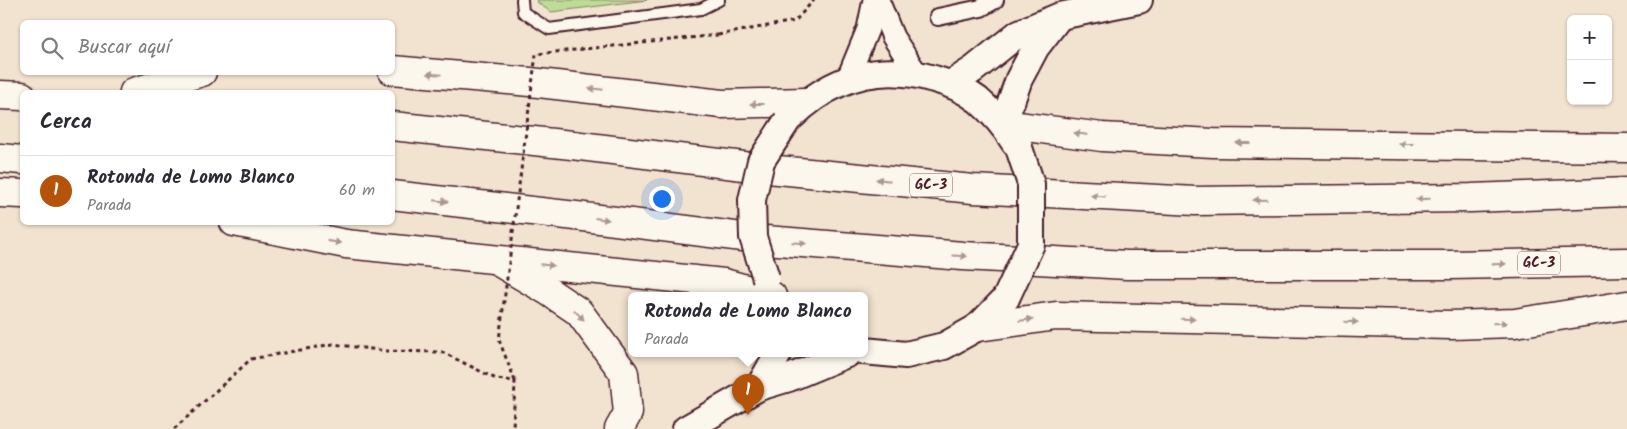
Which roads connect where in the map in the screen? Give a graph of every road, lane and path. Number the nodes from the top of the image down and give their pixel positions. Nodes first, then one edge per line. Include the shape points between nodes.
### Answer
1 (522, 0) edge
2 (719, 0) edge
3 (814, 0) edge
4 (874, 0) edge
5 (878, 0) edge
6 (995, 0) edge
7 (1139, 0) edge
8 (1056, 8) edge
9 (938, 17) dead end
10 (395, 70) edge
11 (917, 74) junction
12 (192, 75) edge
13 (847, 80) junction
14 (951, 84) junction
15 (141, 90) edge
16 (0, 95) edge
17 (20, 96) edge
18 (806, 102) junction
19 (1003, 124) junction
20 (395, 126) edge
21 (1627, 148) edge
22 (0, 158) edge
23 (20, 160) edge
24 (20, 175) edge
25 (0, 176) edge
26 (1627, 192) edge
27 (0, 193) edge
28 (20, 194) edge
29 (395, 196) edge
30 (249, 225) edge
31 (495, 260) junction
32 (1627, 262) edge
33 (772, 290) edge
34 (1627, 304) edge
35 (978, 327) junction
36 (868, 351) edge
37 (776, 357) edge
38 (840, 357) edge
39 (515, 381) junction
40 (759, 387) junction
41 (174, 429) edge
42 (513, 429) edge
43 (620, 429) edge
44 (686, 429) edge

1 - 2 lane via 523,12 549,29 701,9
3 - 39 path, bridge via 796,21 718,36 536,54 499,340
4 - 13 street via 868,29
5 - 11 street via 893,37
6 - 9 street via 981,8
7 - 8 street
8 - 14 street
8 - 19 street via 1019,79
18 -> 10 highway via 722,104
11 - 13 street via 867,74
11 - 14 street
12 - 15 highway
13 - 18 street
14 - 19 street via 977,99
16 - 17 highway
18 - 33 street, bridge via 786,121 761,161 752,200 753,237
21 -> 19 highway via 1213,143 1102,137
19 - 35 street, bridge via 1019,148 1031,184 1031,244 1006,298
26 -> 20 highway, GC-3 via 1471,198 1195,201 973,189
22 - 23 highway
24 - 25 highway
27 - 28 highway
29 -> 32 highway, GC-3 via 766,240 1127,265
30 -> 31 highway via 346,244
31 -> 33 highway
31 -> 43 highway via 579,312 624,373 628,414
35 -> 34 highway via 1056,316 1451,325 1515,323
35 - 36 street via 944,346 906,355
37 - 40 street
38 - 40 street
39 - 41 path via 496,379 442,352 386,351 333,344 251,359
39 - 42 path
40 - 44 street

